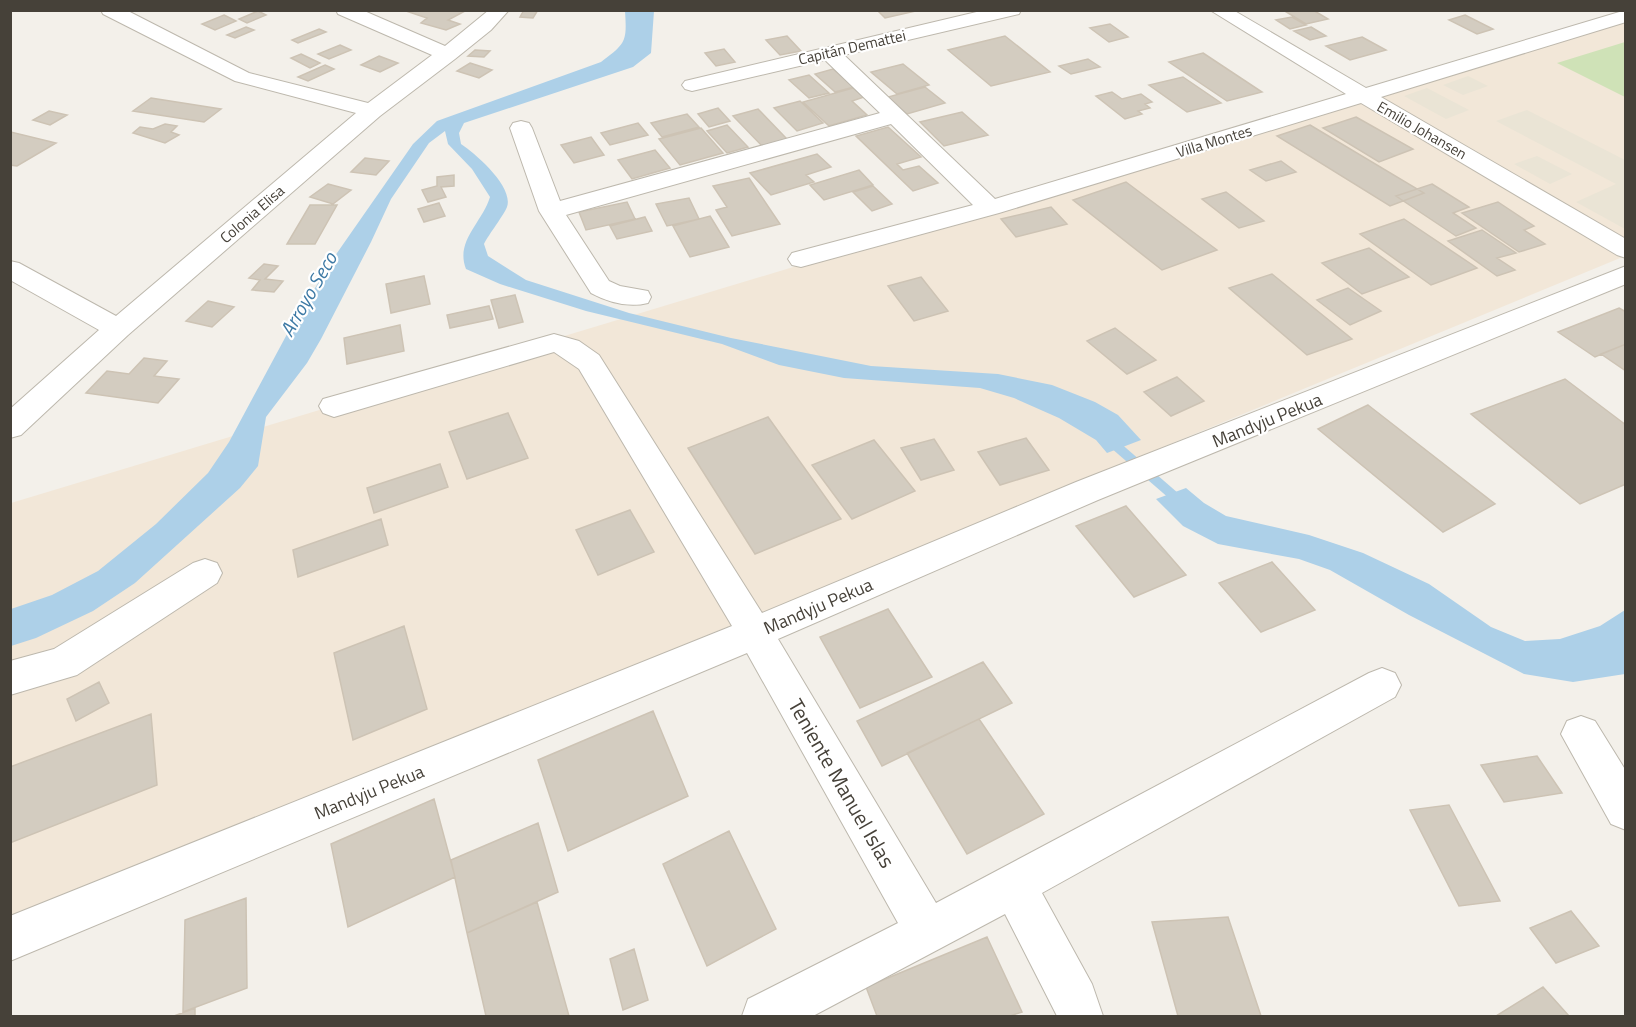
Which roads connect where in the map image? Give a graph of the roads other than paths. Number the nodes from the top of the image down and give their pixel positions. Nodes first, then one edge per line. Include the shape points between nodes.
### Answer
1 (110, 10) edge
2 (345, 10) edge
3 (500, 10) edge
4 (1012, 10) edge
5 (1219, 10) edge
6 (1626, 16) edge
7 (829, 52) junction
8 (448, 55) junction
9 (693, 85) dead end
10 (1363, 96) junction
11 (372, 111) junction
12 (895, 116) junction
13 (521, 128) dead end
14 (990, 208) junction
15 (551, 211) junction
16 (1626, 250) edge
17 (801, 259) dead end
18 (10, 269) edge
19 (1626, 274) edge
20 (638, 297) dead end
21 (118, 329) junction
22 (334, 406) dead end
23 (10, 427) edge
24 (206, 573) dead end
25 (755, 633) junction
26 (10, 678) edge
27 (1382, 685) dead end
28 (1581, 734) dead end
29 (1626, 810) edge
30 (1014, 885) junction
31 (928, 932) junction
32 (10, 939) edge
33 (765, 1017) edge
34 (1080, 1017) edge

1 - 11 street via 242,76
2 - 8 street
3 - 8 street, Colonia Elisa
4 - 7 street, Capitán Demattei
5 - 10 street, Emilio Johansen
6 - 10 street, Villa Montes
7 - 9 street, Capitán Demattei
7 - 12 street
8 - 11 street, Colonia Elisa
10 - 14 street, Villa Montes
10 - 16 street, Emilio Johansen
11 - 21 street, Colonia Elisa
12 - 14 street
12 - 15 street
13 - 15 street
14 - 17 street, Villa Montes
15 - 20 street via 600,287 614,294
18 - 21 street
19 - 25 street, Mandyju Pekua via 1087,491
21 - 23 street, Colonia Elisa
22 - 25 street, Teniente Manuel Islas via 554,343 568,346 589,362
24 - 26 street via 64,663
25 - 31 street, Teniente Manuel Islas
25 - 32 street, Mandyju Pekua
27 - 30 street
28 - 29 street
30 - 31 street
30 - 34 street
31 - 33 street

